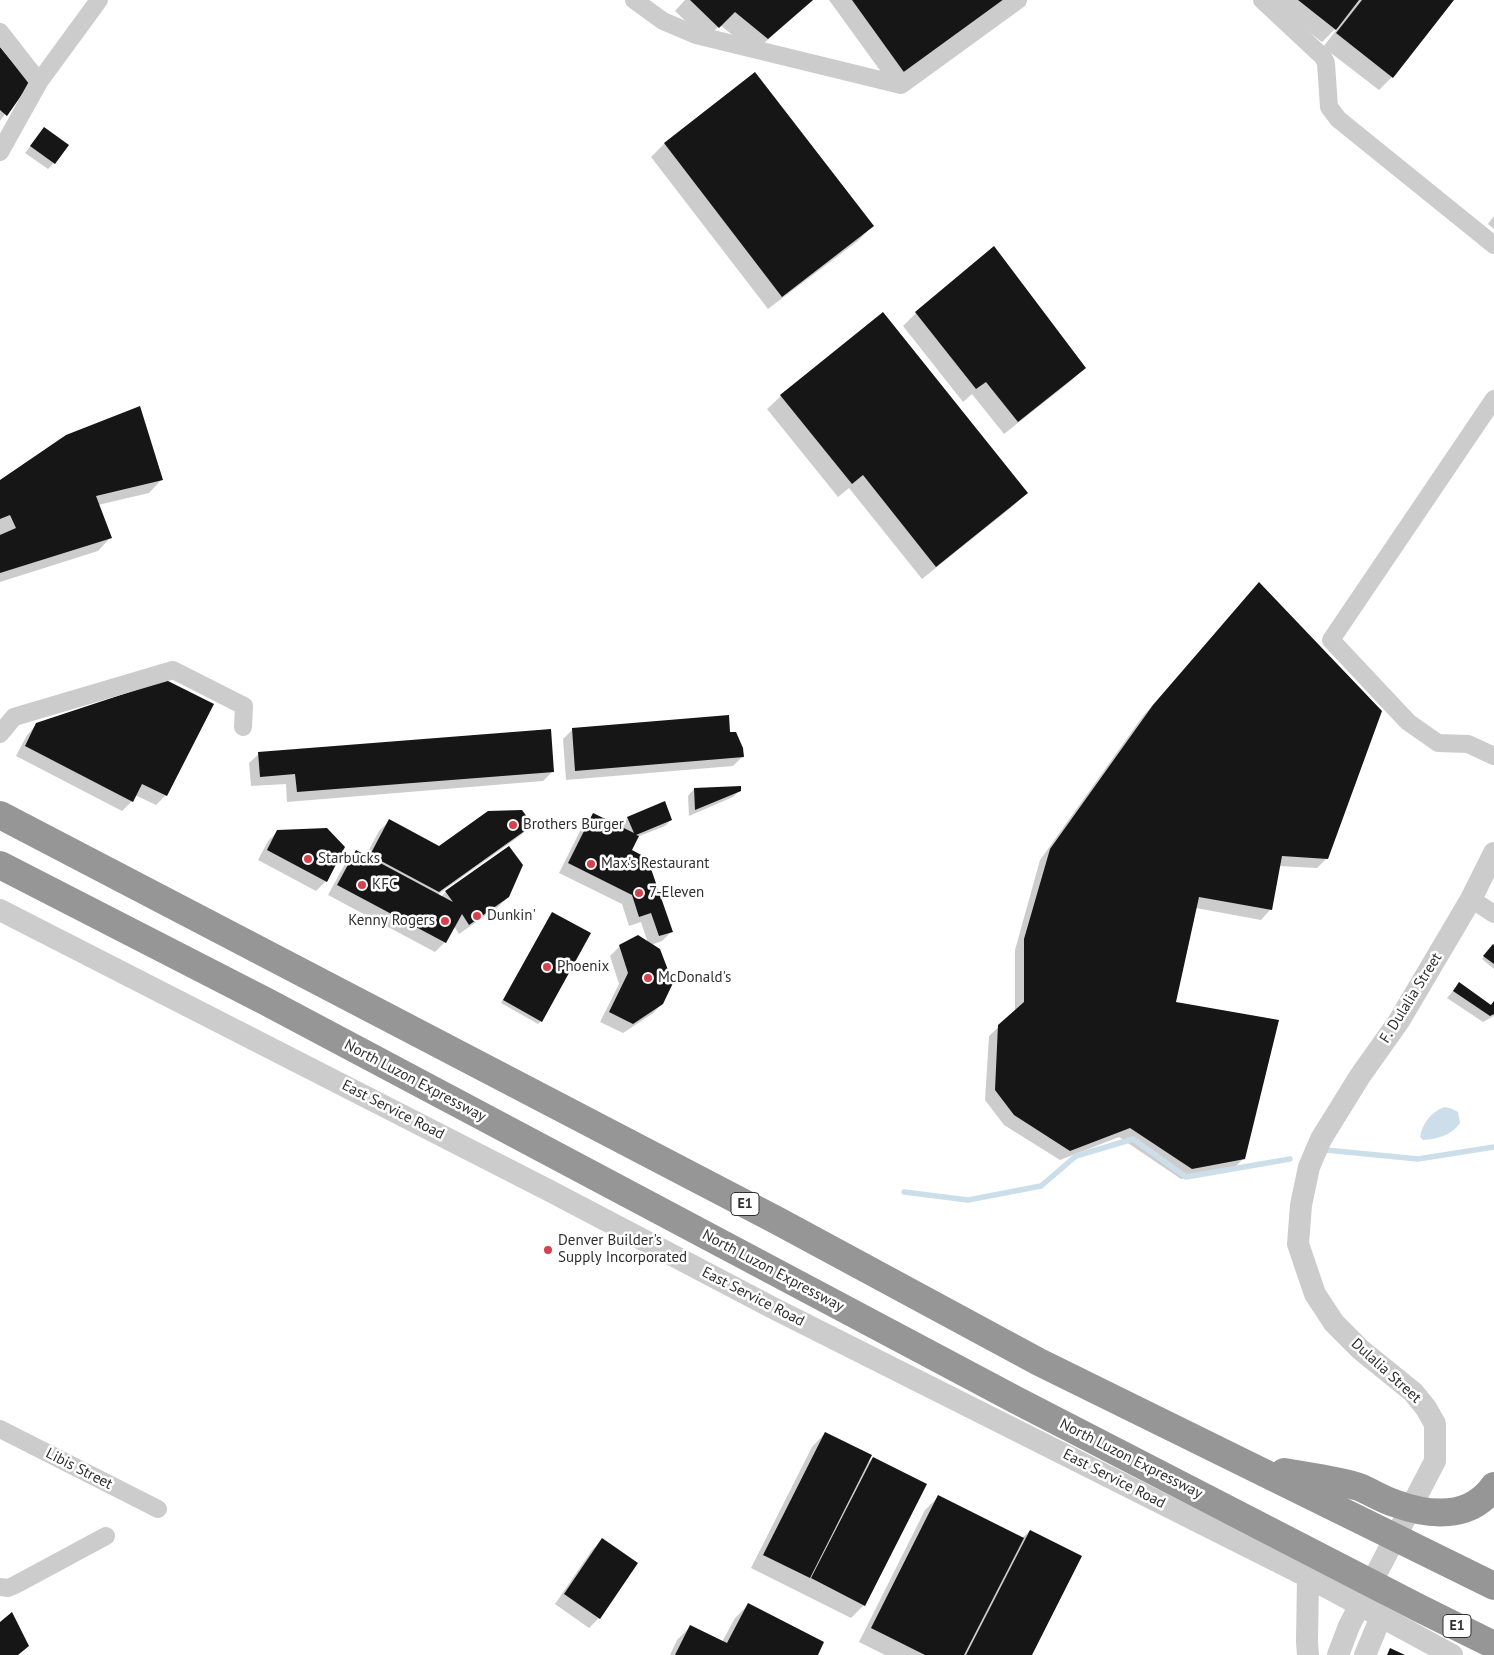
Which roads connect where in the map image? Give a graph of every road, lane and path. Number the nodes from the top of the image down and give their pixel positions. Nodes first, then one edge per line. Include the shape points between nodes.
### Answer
1 (99, 0) edge
2 (634, 0) edge
3 (1018, 0) edge
4 (1262, 0) edge
5 (0, 32) edge
6 (39, 82) junction
7 (0, 152) edge
8 (1494, 245) edge
9 (1494, 399) edge
10 (243, 727) dead end
11 (0, 734) edge
12 (1494, 756) edge
13 (0, 815) edge
14 (1494, 853) edge
15 (0, 865) edge
16 (1471, 899) junction
17 (0, 910) edge
18 (1494, 914) edge
19 (1321, 1139) joint
20 (0, 1429) edge
21 (1245, 1464) junction
22 (1494, 1486) edge
23 (158, 1509) dead end
24 (106, 1536) dead end
25 (1308, 1577) junction
26 (1494, 1586) edge
27 (0, 1587) edge
28 (1419, 1608) junction
29 (1381, 1617) junction
30 (1494, 1645) edge
31 (1308, 1655) edge
32 (1338, 1655) edge
33 (1365, 1655) edge
34 (1452, 1655) edge
35 (1474, 1655) edge

1 - 6 street
2 - 3 street via 663,22 696,35 900,85
4 - 8 street via 1323,57 1330,107 1338,119
5 - 6 street
6 - 7 street
9 - 12 street via 1331,640 1408,722 1430,738 1438,743 1468,744
10 - 11 street via 244,706 173,670 14,717
13 - 21 highway, E1 via 769,1216 1040,1362
14 - 16 street, F. Dulalia Street
15 - 28 highway, North Luzon Expressway / E1 via 267,1002 1016,1400
16 - 18 street
16 - 19 street, F. Dulalia Street via 1399,1021
17 - 25 street, East Service Road via 773,1308
19 - 32 street, Dulalia Street via 1309,1166 1298,1244 1315,1294 1334,1323 1361,1350 1413,1392 1435,1424 1435,1462 1349,1626
20 - 23 street, Libis Street
21 - 22 highway via 1358,1487 1394,1503 1434,1513 1474,1506
21 - 26 highway, E1
24 - 27 street via 15,1585
25 - 29 street, East Service Road
25 - 31 street
28 - 30 highway, North Luzon Expressway / E1
28 - 35 highway
29 - 33 street
29 - 34 street, East Service Road

